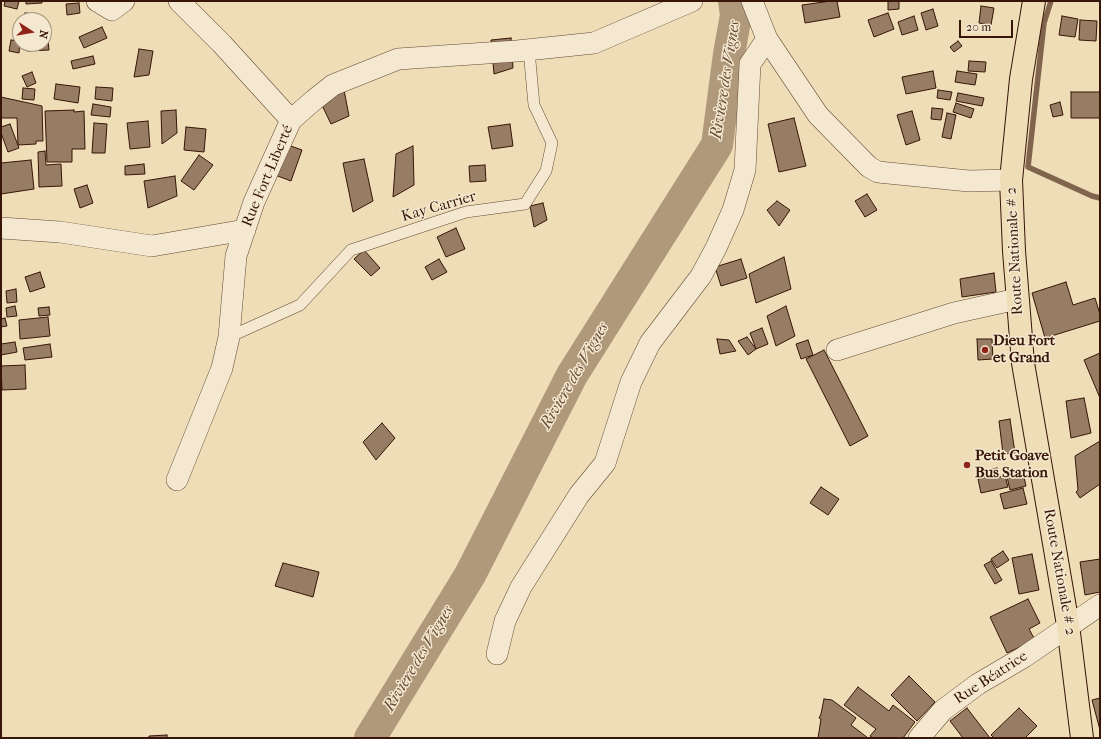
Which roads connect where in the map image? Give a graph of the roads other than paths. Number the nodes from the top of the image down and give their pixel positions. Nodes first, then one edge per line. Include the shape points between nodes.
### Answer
1 (97, 1) edge
2 (124, 1) edge
3 (179, 1) edge
4 (692, 1) edge
5 (752, 1) edge
6 (1034, 1) edge
7 (767, 39) junction
8 (529, 50) junction
9 (291, 120) junction
10 (1011, 180) junction
11 (1, 228) edge
12 (245, 230) junction
13 (1018, 299) junction
14 (229, 337) junction
15 (837, 350) dead end
16 (177, 480) dead end
17 (1100, 604) edge
18 (1068, 625) junction
19 (497, 654) dead end
20 (919, 738) edge
21 (1082, 738) edge

1 - 2 street via 112,10
3 - 9 street
4 - 8 street, Rue Fort-Liberté via 594,43
5 - 7 street
6 - 10 main road, Route Nationale # 2
7 - 10 street via 818,115 869,168 878,172 969,181
7 - 19 street via 750,64 745,170 733,210 701,276 650,343 631,382 604,463 579,495 521,587 505,621
8 - 9 street, Rue Fort-Liberté via 398,59 333,85
8 - 14 lane, Kay Carrier via 534,105 552,143 546,171 525,204 466,212 351,250 300,305
9 - 12 street, Rue Fort-Liberté via 254,202
10 - 13 main road, Route Nationale # 2
11 - 12 street via 60,232 152,246
12 - 14 street, Rue Fort-Liberté via 236,256
13 - 15 street via 954,313
13 - 18 main road, Route Nationale # 2 via 1023,363
14 - 16 street, Rue Fort-Liberté via 222,368
17 - 18 street, Rue Béatrice
18 - 20 street, Rue Béatrice via 943,710
18 - 21 main road, Route Nationale # 2

